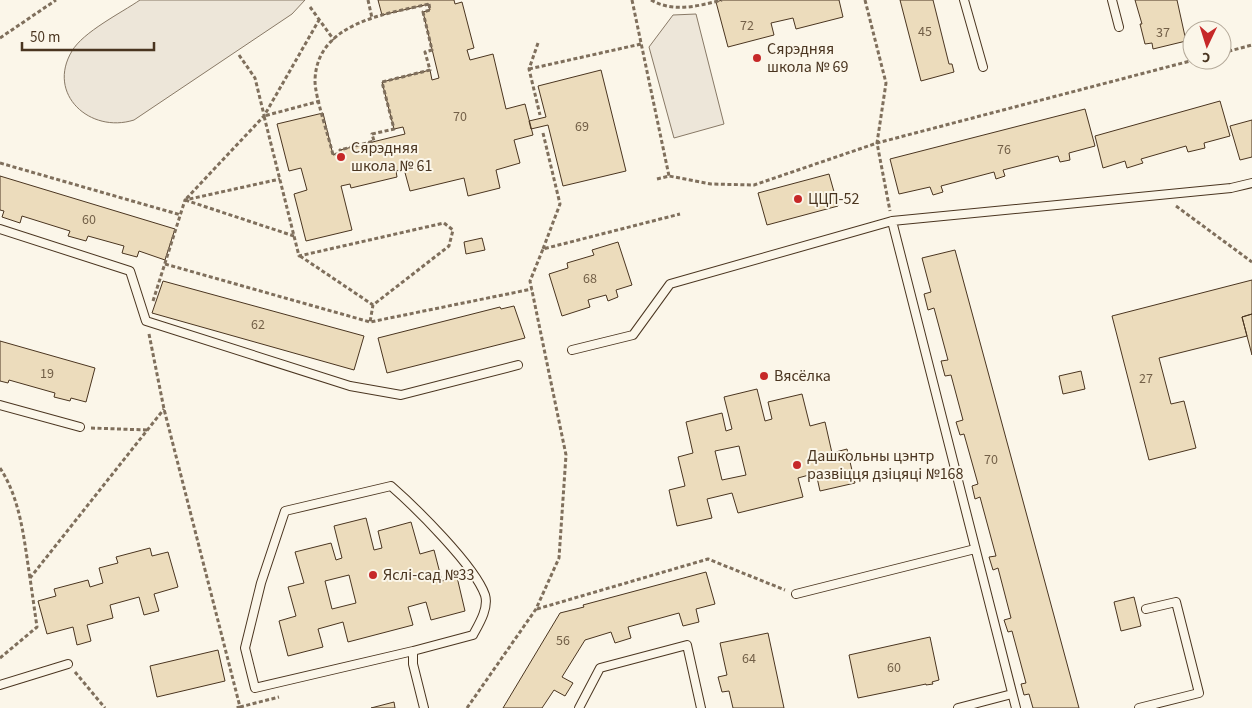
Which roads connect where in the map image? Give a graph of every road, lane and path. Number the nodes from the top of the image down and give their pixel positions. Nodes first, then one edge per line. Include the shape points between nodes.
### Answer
1 (56, 0) edge
2 (368, 0) edge
3 (632, 0) edge
4 (651, 0) edge
5 (722, 0) edge
6 (865, 0) edge
7 (964, 0) edge
8 (1112, 0) edge
9 (310, 7) dead end
10 (372, 18) junction
11 (319, 20) junction
12 (1119, 27) dead end
13 (0, 38) edge
14 (334, 40) junction
15 (538, 43) dead end
16 (641, 44) junction
17 (1252, 45) edge
18 (1232, 50) edge
19 (239, 55) dead end
20 (1182, 63) edge
21 (983, 67) dead end
22 (529, 69) junction
23 (320, 100) junction
24 (540, 115) dead end
25 (264, 116) junction
26 (543, 133) dead end
27 (877, 143) junction
28 (0, 163) edge
29 (669, 176) junction
30 (280, 179) junction
31 (658, 179) dead end
32 (1252, 184) edge
33 (1161, 195) junction
34 (185, 200) junction
35 (680, 214) dead end
36 (181, 215) junction
37 (892, 221) junction
38 (0, 230) edge
39 (294, 236) junction
40 (543, 249) junction
41 (299, 256) junction
42 (1252, 262) edge
43 (165, 264) junction
44 (532, 289) junction
45 (373, 305) junction
46 (146, 321) junction
47 (370, 322) junction
48 (572, 350) dead end
49 (518, 365) dead end
50 (0, 405) edge
51 (164, 409) junction
52 (80, 427) joint
53 (148, 430) junction
54 (0, 468) edge
55 (975, 549) junction
56 (30, 578) junction
57 (796, 594) joint
58 (536, 609) junction
59 (1146, 609) dead end
60 (413, 651) junction
61 (0, 658) edge
62 (68, 664) joint
63 (0, 685) edge
64 (1012, 694) junction
65 (105, 708) edge
66 (235, 708) edge
67 (424, 708) edge
68 (467, 708) edge
69 (579, 708) edge
70 (701, 708) edge
71 (958, 708) edge
72 (1016, 708) edge
73 (1139, 708) edge

1 - 13 path
2 - 10 path
3 - 16 path
4 - 5 path via 663,6 682,8
6 - 27 path via 886,84
7 - 21 lane
8 - 12 lane
9 - 11 path
10 - 14 path via 355,24
10 - 23 path via 429,4 430,10 422,12 432,50 425,52 430,70 382,82 394,129 372,134 374,141 333,155
11 - 14 path
11 - 25 path
14 - 23 path via 318,68 315,81
15 - 22 path
16 - 22 path
16 - 29 path
17 - 18 path
19 - 25 path via 255,78
20 - 27 path
22 - 24 path
23 - 25 path
25 - 30 path
25 - 34 path
26 - 40 path via 560,204
27 - 29 path via 754,186 711,184
27 - 37 path
28 - 36 path
29 - 31 path
30 - 34 path
30 - 39 path
32 - 33 lane
33 - 37 lane
33 - 42 path
34 - 36 path
34 - 39 path
35 - 40 path
36 - 43 path
37 - 48 lane via 670,284 633,335
37 - 55 lane
38 - 46 lane via 130,271
39 - 41 path
40 - 44 path via 530,281
41 - 45 path
41 - 45 path via 444,223 453,230 449,246
43 - 46 path
43 - 47 path
44 - 47 path
44 - 58 path via 566,456 559,558
45 - 47 path
46 - 49 lane via 350,386 401,395
46 - 51 path
50 - 52 lane
51 - 53 path
51 - 66 path via 240,707
52 - 53 path
53 - 56 path
54 - 56 path via 10,483
55 - 57 lane
55 - 64 lane
56 - 61 path via 37,627
57 - 58 path via 708,559
58 - 68 path
59 - 73 lane via 1176,602 1199,693
60 - 60 lane via 473,635 482,619 485,596 470,570 409,501 391,486 285,511 261,583 245,648 255,688
60 - 67 lane
62 - 63 lane
62 - 65 path
64 - 71 lane
64 - 72 lane
69 - 70 lane via 600,668 687,645

